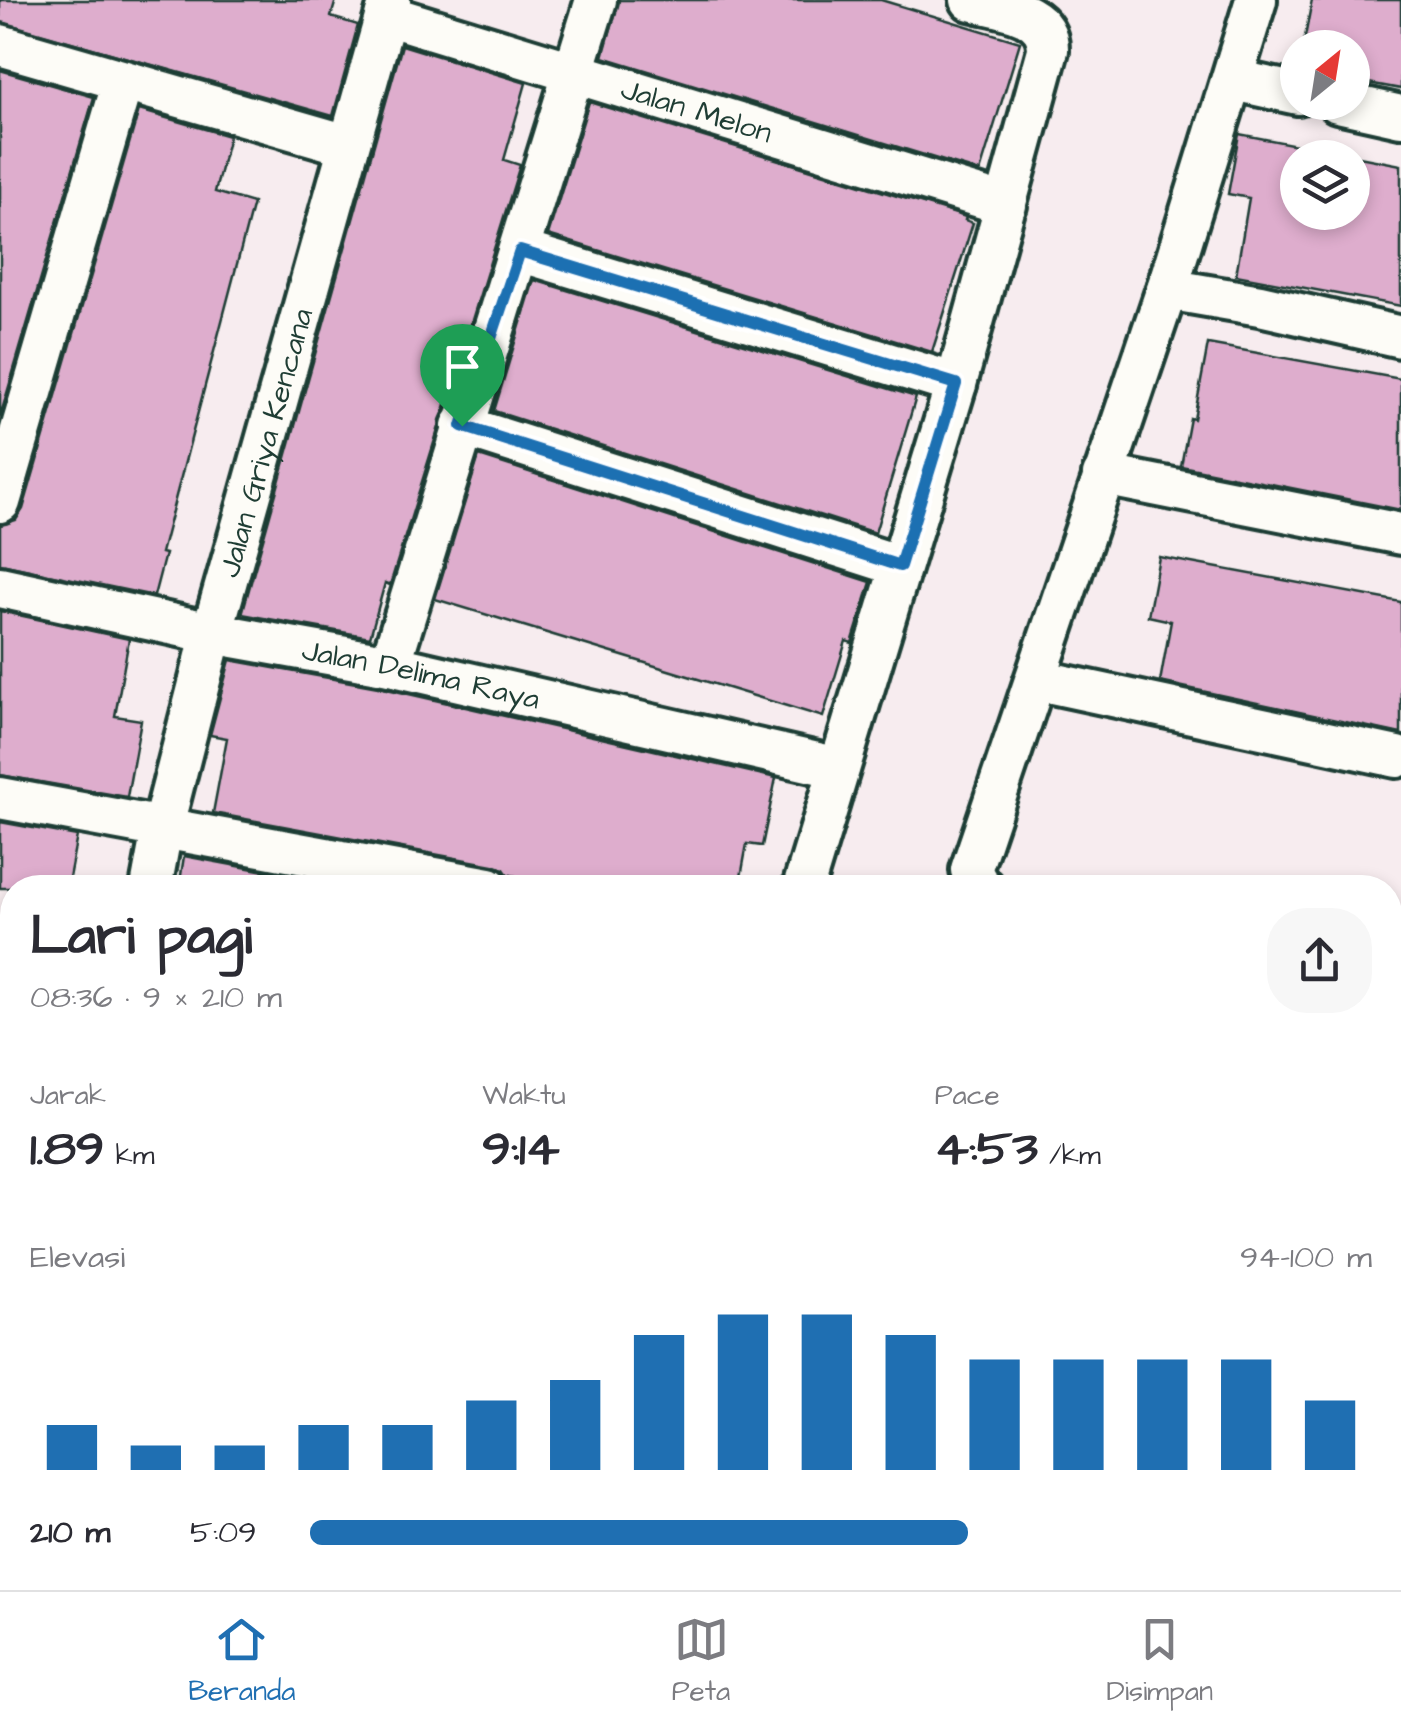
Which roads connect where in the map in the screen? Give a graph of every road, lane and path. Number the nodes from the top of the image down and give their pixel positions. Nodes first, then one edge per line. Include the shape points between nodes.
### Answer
1 (596, 0) edge
2 (971, 0) edge
3 (1256, 0) edge
4 (388, 8) edge
5 (0, 45) edge
6 (573, 72) junction
7 (1234, 80) junction
8 (122, 81) junction
9 (1280, 90) edge
10 (1370, 109) edge
11 (1401, 116) edge
12 (347, 145) junction
13 (1006, 205) junction
14 (520, 251) junction
15 (1168, 289) junction
16 (1401, 338) edge
17 (956, 384) junction
18 (462, 426) junction
19 (1103, 475) junction
20 (0, 502) edge
21 (1401, 534) edge
22 (900, 566) junction
23 (0, 586) edge
24 (212, 633) junction
25 (390, 665) junction
26 (1038, 680) junction
27 (1397, 757) dead end
28 (839, 768) junction
29 (0, 798) edge
30 (162, 829) junction
31 (153, 875) edge
32 (417, 875) edge
33 (807, 875) edge
34 (974, 875) edge

1 - 6 street
2 - 13 street via 1027,15 1048,40
3 - 7 street
4 - 6 street, Jalan Melon
4 - 12 street, Jalan Griya Kencana
5 - 8 street
6 - 13 street, Jalan Melon
6 - 14 street
7 - 9 street
7 - 15 street
8 - 12 street
8 - 20 street
10 - 11 street
12 - 24 street, Jalan Griya Kencana
13 - 17 street
14 - 17 street
14 - 18 street
15 - 16 street
15 - 19 street
17 - 22 street
18 - 22 street
18 - 25 street
19 - 21 street
19 - 26 street
22 - 28 street
23 - 24 street, Jalan Delima Raya
24 - 25 street, Jalan Delima Raya
24 - 30 street, Jalan Griya Kencana
25 - 28 street, Jalan Delima Raya
26 - 27 street
26 - 34 street
28 - 33 street
29 - 30 street
30 - 31 street, Jalan Griya Kencana
30 - 32 street

